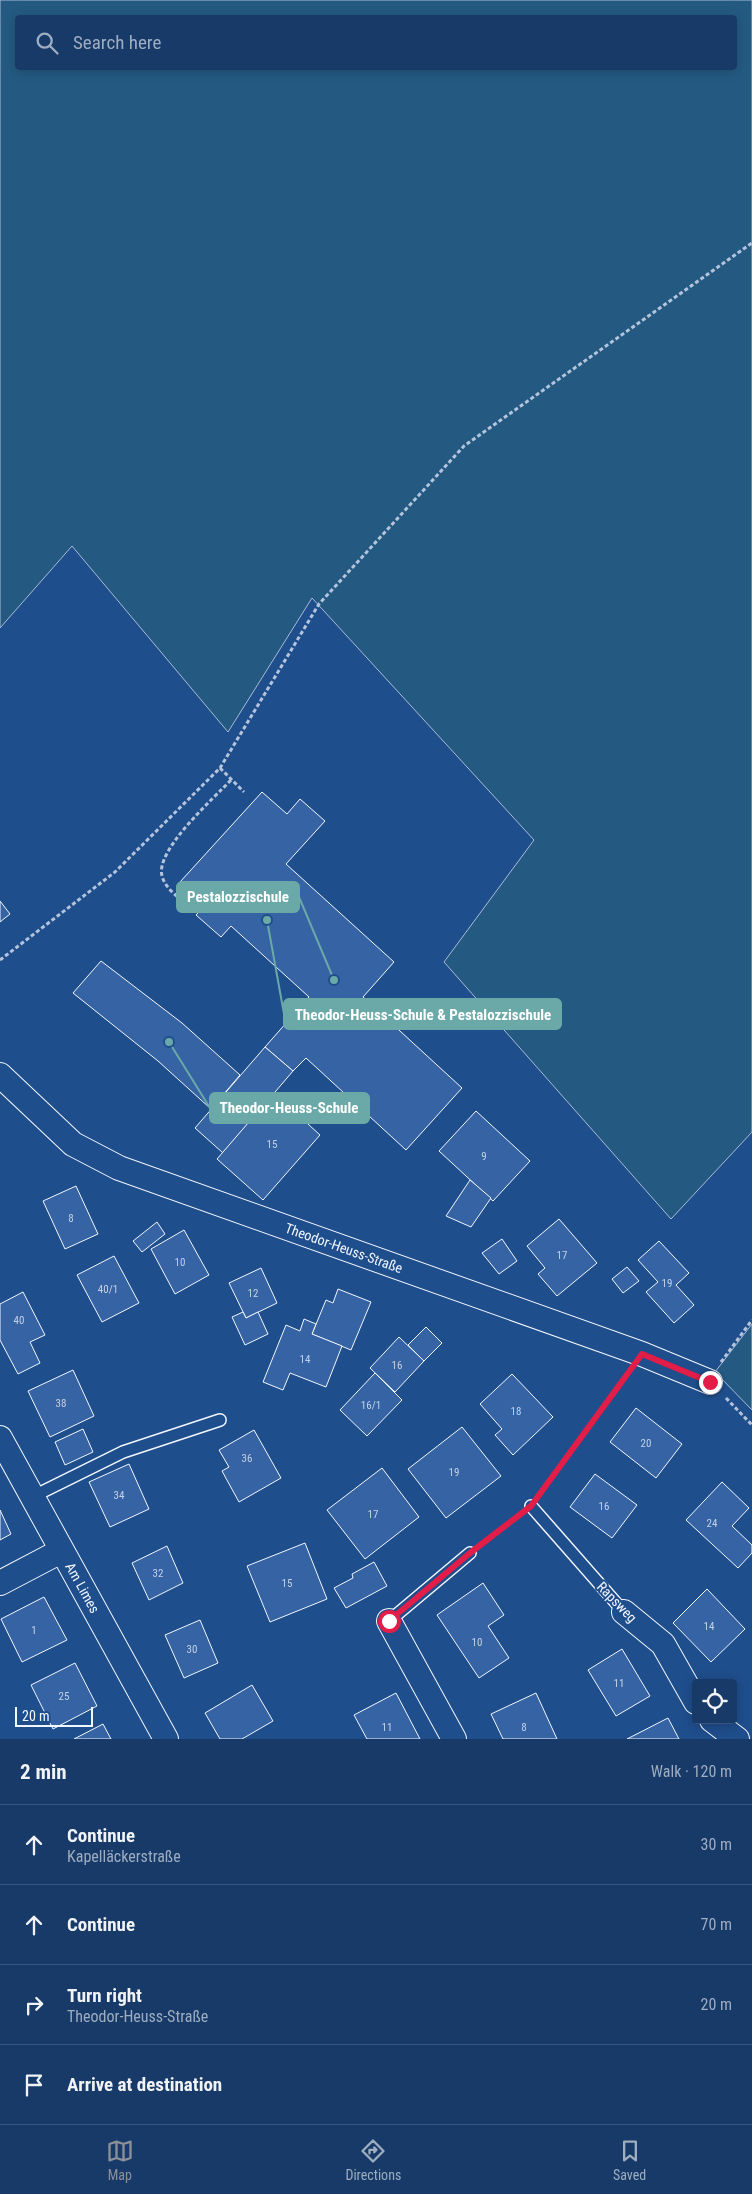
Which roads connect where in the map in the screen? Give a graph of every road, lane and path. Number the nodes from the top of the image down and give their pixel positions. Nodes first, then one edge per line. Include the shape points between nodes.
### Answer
1 (752, 242) edge
2 (220, 768) junction
3 (232, 780) junction
4 (244, 792) dead end
5 (187, 906) dead end
6 (0, 960) edge
7 (0, 1075) edge
8 (752, 1320) edge
9 (642, 1354) junction
10 (715, 1373) junction
11 (220, 1420) dead end
12 (752, 1425) edge
13 (0, 1438) edge
14 (32, 1497) junction
15 (531, 1506) junction
16 (61, 1551) junction
17 (470, 1553) joint
18 (0, 1583) edge
19 (624, 1612) joint
20 (389, 1621) joint
21 (692, 1695) edge
22 (717, 1724) edge
23 (166, 1739) edge
24 (454, 1739) edge
25 (737, 1739) edge

1 - 2 path via 464,446 319,604
2 - 3 path
2 - 6 path via 115,872
3 - 4 path
3 - 5 path via 175,841 164,860 161,873 165,883
7 - 9 street, Theodor-Heuss-Straße via 73,1144 119,1168
8 - 10 path
9 - 10 street, Theodor-Heuss-Straße
9 - 15 path
10 - 12 path
11 - 14 lane via 123,1452
13 - 14 street, Am Limes
14 - 16 street, Am Limes
15 - 17 path
15 - 19 lane, Rapsweg
16 - 18 street
16 - 23 street, Am Limes
17 - 20 lane
19 - 21 street, Rapsweg via 663,1644
20 - 24 street
22 - 25 street

